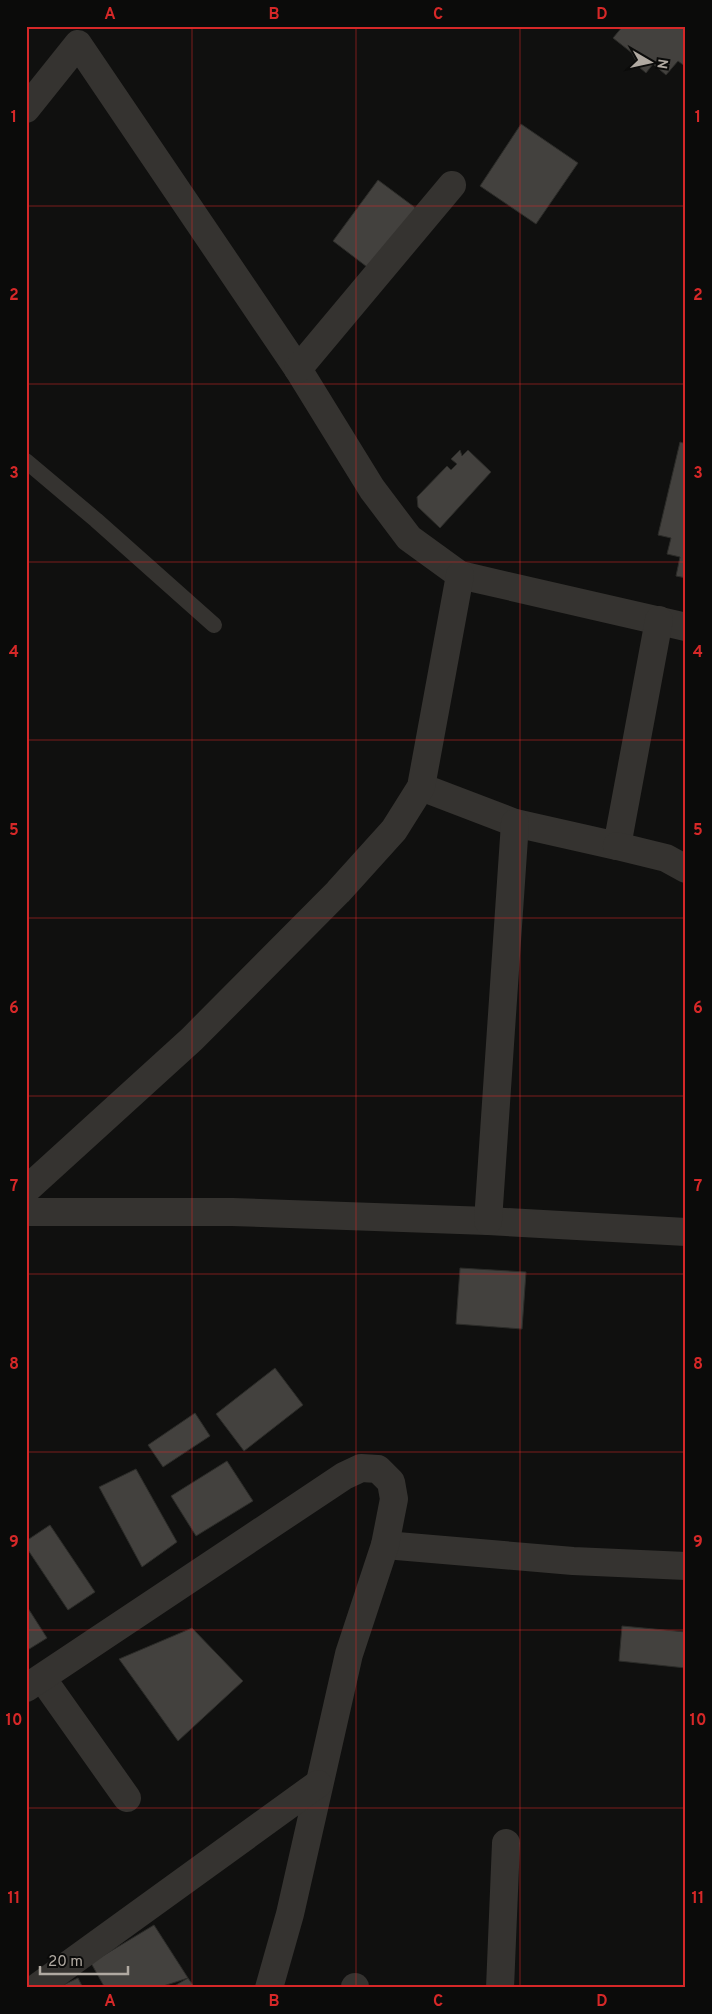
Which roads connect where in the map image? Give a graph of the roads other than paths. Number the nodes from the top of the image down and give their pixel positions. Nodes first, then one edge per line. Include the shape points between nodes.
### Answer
1 (83, 35) edge
2 (26, 109) edge
3 (452, 186) dead end
4 (298, 369) junction
5 (26, 461) edge
6 (460, 575) junction
7 (659, 620) junction
8 (214, 625) dead end
9 (686, 627) edge
10 (422, 787) junction
11 (516, 823) junction
12 (617, 846) junction
13 (686, 869) edge
14 (26, 1190) edge
15 (26, 1212) edge
16 (488, 1222) junction
17 (686, 1232) edge
18 (385, 1545) junction
19 (686, 1566) edge
20 (34, 1683) edge
21 (318, 1784) junction
22 (127, 1798) dead end
23 (506, 1844) dead end
24 (36, 1988) edge
25 (269, 1988) edge
26 (500, 1988) edge

1 - 2 street
1 - 4 street
3 - 4 street
4 - 6 street via 372,489 409,538
5 - 8 lane
6 - 7 street
6 - 10 street
7 - 9 street
7 - 12 street
10 - 11 street
10 - 14 street via 394,830 338,892 192,1039
11 - 12 street
11 - 16 street
12 - 13 street via 666,858
15 - 16 street via 232,1212
16 - 17 street
18 - 19 street via 572,1561
18 - 20 street via 394,1498 391,1482 378,1469 361,1468 316,1494
18 - 21 street via 349,1654
20 - 22 street
21 - 24 street
21 - 25 street via 290,1914
23 - 26 street

